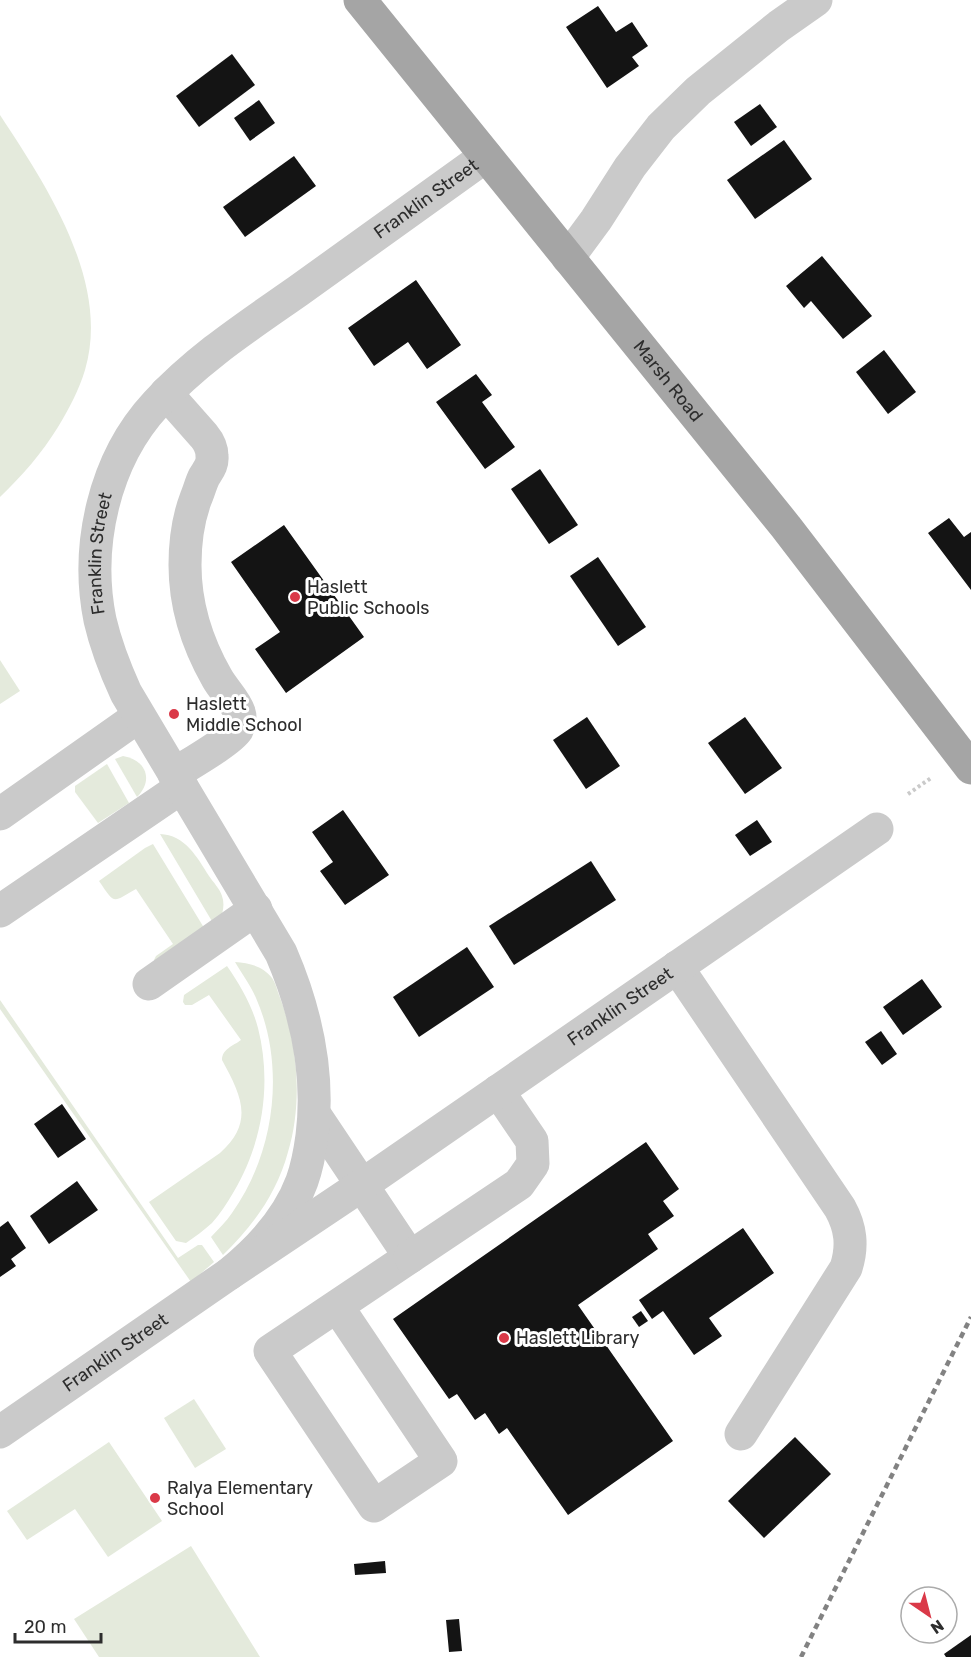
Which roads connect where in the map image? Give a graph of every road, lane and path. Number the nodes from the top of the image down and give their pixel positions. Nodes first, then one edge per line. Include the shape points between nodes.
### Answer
1 (360, 0) edge
2 (816, 0) edge
3 (486, 156) junction
4 (568, 258) junction
5 (166, 393) junction
6 (139, 716) junction
7 (971, 768) edge
8 (931, 778) dead end
9 (178, 780) junction
10 (908, 794) dead end
11 (0, 814) edge
12 (877, 830) dead end
13 (0, 911) edge
14 (261, 918) junction
15 (677, 967) junction
16 (155, 993) dead end
17 (498, 1091) junction
18 (315, 1115) junction
19 (362, 1185) junction
20 (410, 1257) junction
21 (229, 1274) junction
22 (337, 1306) junction
23 (0, 1432) edge
24 (741, 1434) dead end

1 - 3 main road, Marsh Road
2 - 4 street via 698,91 661,127
3 - 4 main road, Marsh Road
3 - 5 street, Franklin Street via 201,360
4 - 7 main road, Marsh Road via 786,527
5 - 6 street, Franklin Street via 124,450 105,498 97,539 96,578 102,628 115,669
5 - 9 street via 212,450 210,469 195,501 189,526 185,577 194,629 204,656 240,717 232,736
6 - 9 street, Franklin Street
6 - 11 street
8 - 10 path
9 - 13 street
9 - 14 street, Franklin Street
12 - 15 street, Franklin Street
14 - 16 street
14 - 18 street, Franklin Street via 285,961 302,1007 312,1060
15 - 17 street, Franklin Street
15 - 24 street via 840,1208 850,1230 850,1256 840,1280
17 - 19 street, Franklin Street
17 - 20 street via 532,1141 533,1164 519,1184
18 - 19 street
18 - 21 street, Franklin Street via 302,1180 290,1206 262,1245
19 - 20 street
19 - 21 street, Franklin Street
20 - 22 street
21 - 23 street, Franklin Street
22 - 22 street via 270,1351 374,1506 441,1461

